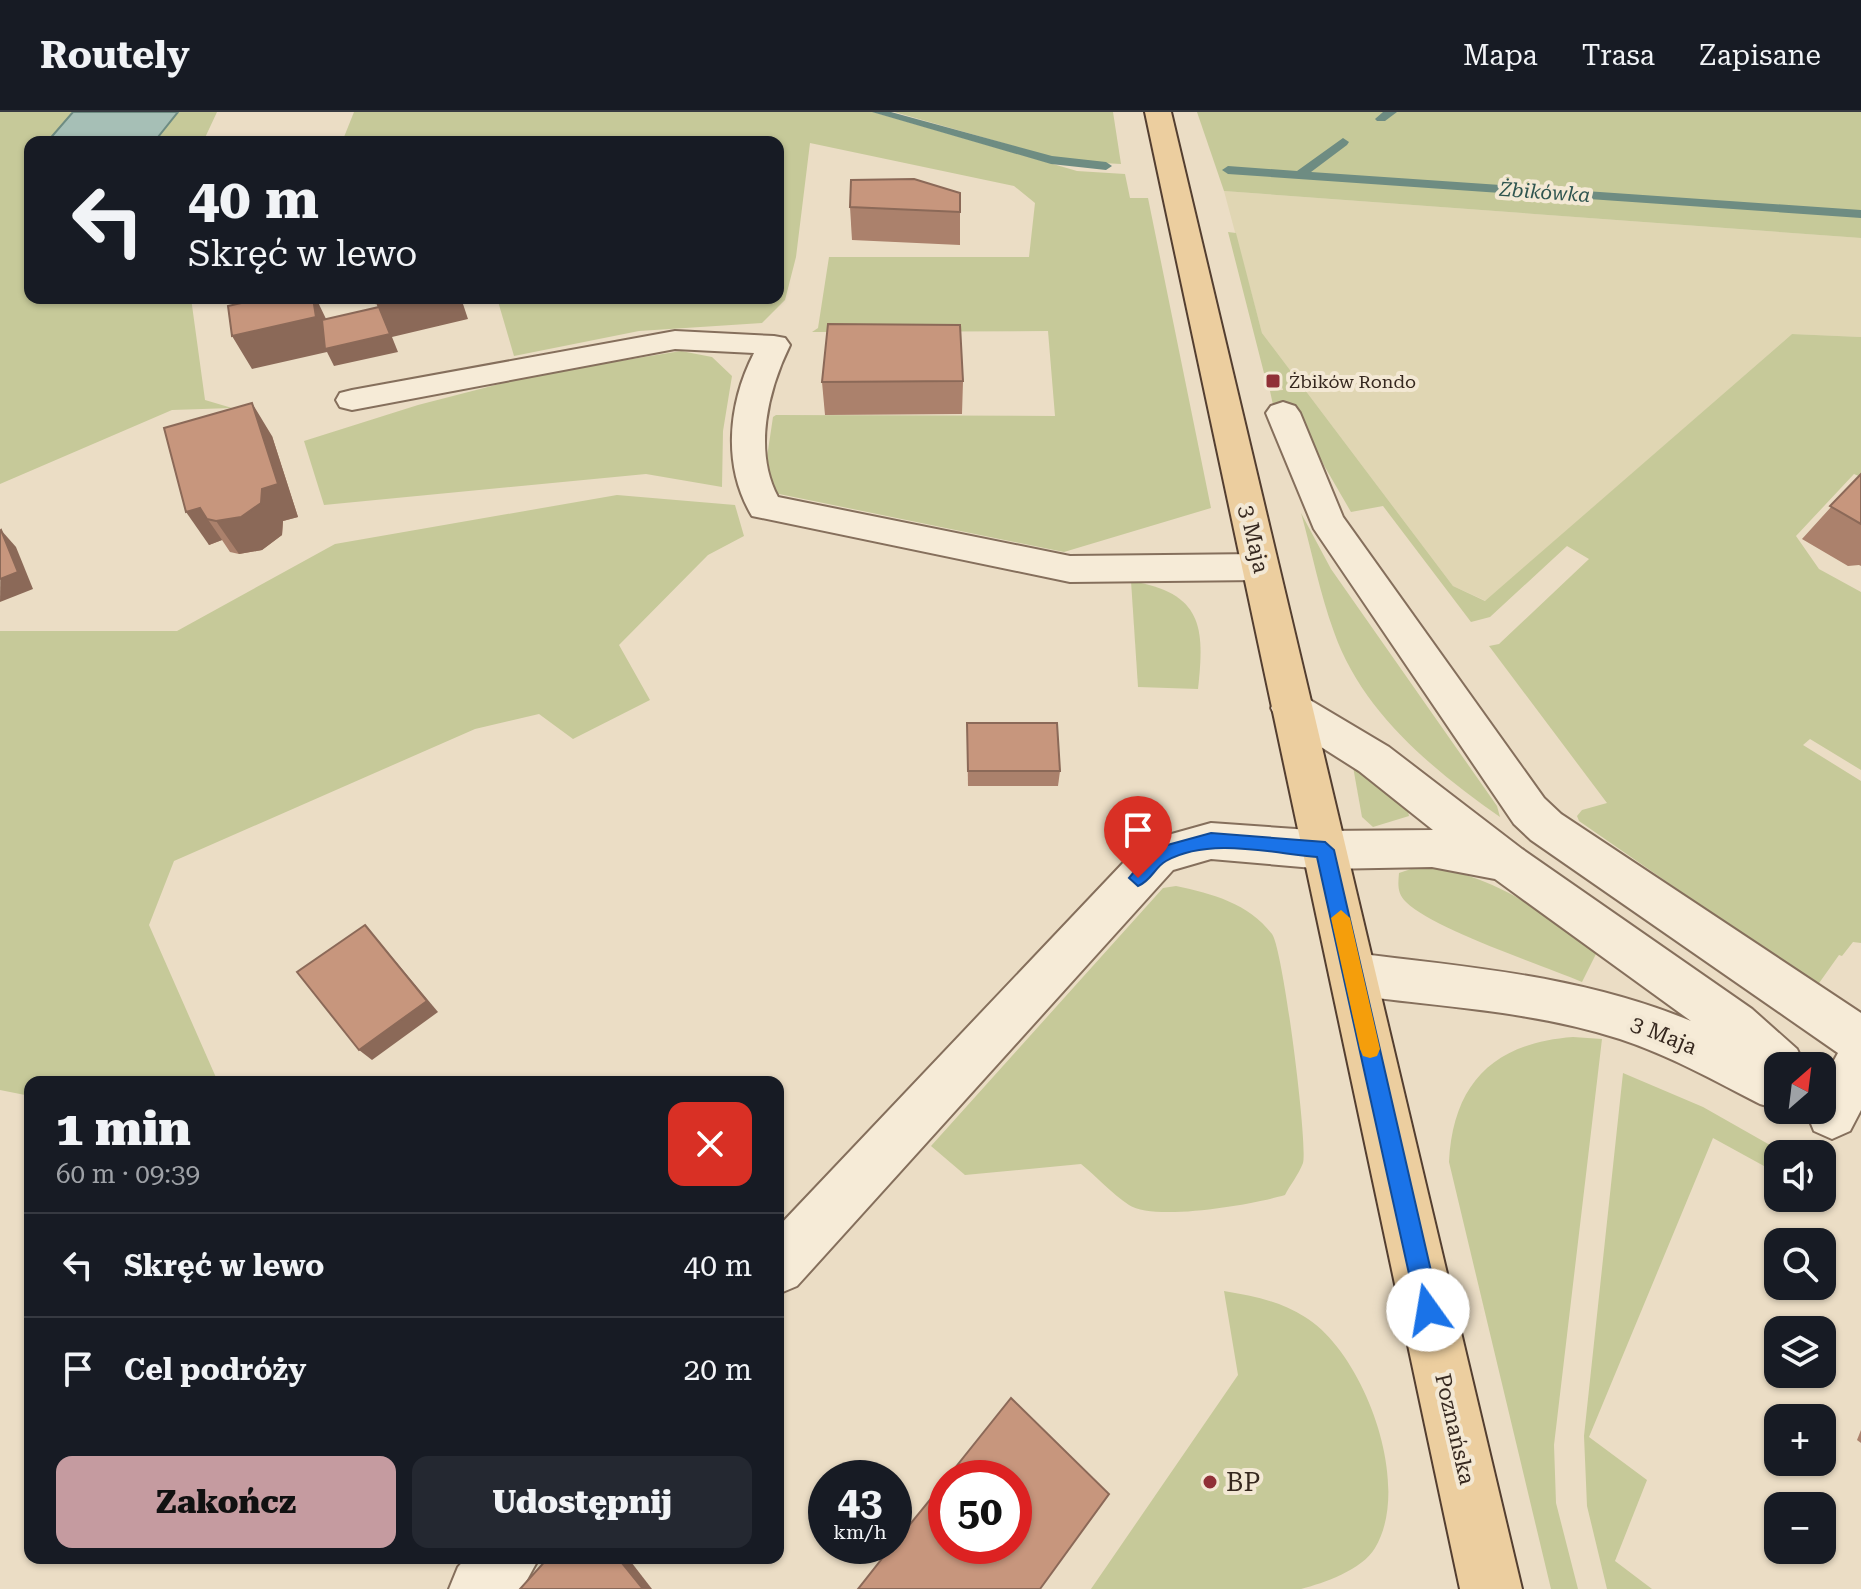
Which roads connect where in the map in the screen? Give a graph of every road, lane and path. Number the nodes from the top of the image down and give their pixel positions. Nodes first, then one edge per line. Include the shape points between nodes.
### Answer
1 (1158, 112) edge
2 (352, 400) dead end
3 (1283, 413) dead end
4 (1260, 567) junction
5 (1291, 708) junction
6 (1325, 850) junction
7 (1506, 862) junction
8 (1353, 974) junction
9 (1861, 1041) edge
10 (1765, 1052) edge
11 (1861, 1059) edge
12 (1764, 1080) edge
13 (1836, 1111) edge
14 (784, 1261) edge
15 (503, 1564) edge
16 (480, 1589) edge
17 (1491, 1589) edge

1 - 4 main road, 3 Maja
2 - 4 street via 675,340 774,345 763,363 746,450 754,490 765,507 1070,569
3 - 9 street via 1327,520 1529,811
4 - 5 main road, 3 Maja
5 - 6 main road, Poznańska
5 - 7 street, 3 Maja via 1374,759
6 - 7 street, 3 Maja via 1432,848
6 - 8 main road, Poznańska
6 - 14 street, 3 Maja via 1211,841 1159,855
7 - 10 street, 3 Maja via 1735,1025
8 - 12 street, 3 Maja via 1552,1001 1620,1017
8 - 17 main road, Poznańska
11 - 13 street
15 - 16 street

